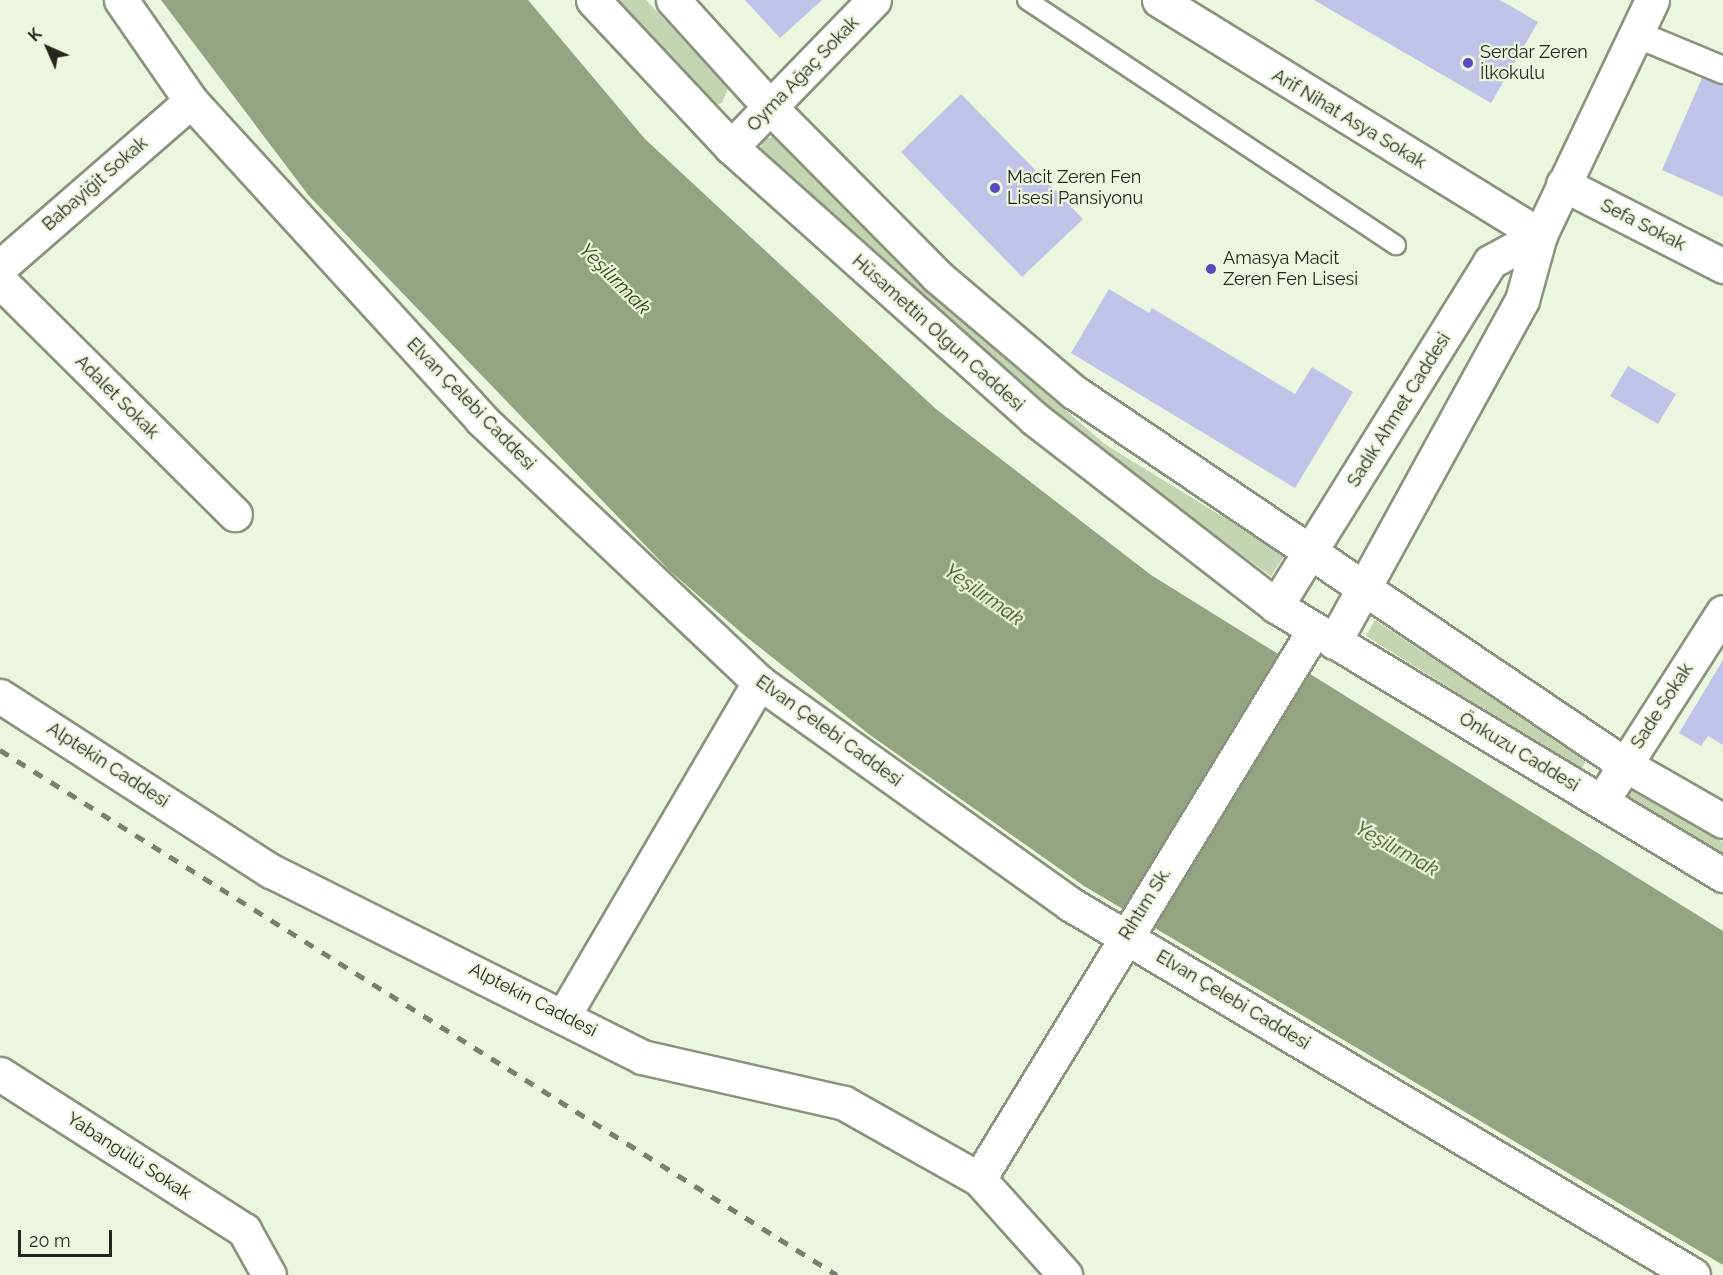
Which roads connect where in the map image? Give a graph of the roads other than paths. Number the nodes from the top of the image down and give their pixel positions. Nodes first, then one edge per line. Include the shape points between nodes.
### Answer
1 (121, 0) edge
2 (593, 0) edge
3 (673, 0) edge
4 (874, 0) edge
5 (1028, 0) edge
6 (1159, 0) edge
7 (1652, 0) edge
8 (1636, 34) junction
9 (1723, 70) edge
10 (191, 101) junction
11 (770, 107) junction
12 (730, 147) junction
13 (1563, 184) junction
14 (1540, 235) junction
15 (1396, 245) dead end
16 (1723, 266) edge
17 (0, 267) edge
18 (0, 281) edge
19 (235, 514) dead end
20 (1312, 549) junction
21 (1364, 584) junction
22 (1276, 606) junction
23 (1723, 612) edge
24 (1324, 636) junction
25 (759, 682) junction
26 (0, 696) edge
27 (1624, 764) junction
28 (1602, 801) junction
29 (1723, 821) edge
30 (1723, 875) edge
31 (1126, 935) junction
32 (564, 1015) junction
33 (0, 1074) edge
34 (979, 1179) junction
35 (268, 1275) edge
36 (1065, 1275) edge
37 (1693, 1275) edge

1 - 10 street, Elvan Çelebi Caddesi
2 - 12 street, Hüsamettin Olgun Caddesi
3 - 11 street
4 - 11 street, Oyma Ağaç Sokak
5 - 15 lane
6 - 14 street, Arif Nihat Asya Sokak
7 - 8 street
8 - 9 street
8 - 13 street
10 - 17 street, Babayiğit Sokak
10 - 25 street, Elvan Çelebi Caddesi via 481,419
11 - 12 street, Oyma Ağaç Sokak
11 - 20 street via 938,276 1074,392
12 - 22 street, Hüsamettin Olgun Caddesi via 1035,419
13 - 14 street
13 - 16 street, Sefa Sokak
14 - 20 street, Sadık Ahmet Caddesi via 1490,262
14 - 21 street via 1522,300
18 - 19 street, Adalet Sokak
20 - 21 street
20 - 22 street, Sadık Ahmet Caddesi
21 - 24 street
21 - 27 street
22 - 24 street, Hüsamettin Olgun Caddesi
23 - 27 street, Sade Sokak
24 - 28 street, Önkuzu Caddesi
24 - 31 street, Rıhtım Sk.
25 - 31 street, Elvan Çelebi Caddesi via 1070,904
25 - 32 street
26 - 32 street, Alptekin Caddesi via 271,871
27 - 28 street, Sade Sokak
27 - 29 street
28 - 30 street, Önkuzu Caddesi
31 - 34 street, Rıhtım Sk.
31 - 37 street, Elvan Çelebi Caddesi
32 - 34 street, Alptekin Caddesi via 642,1057 844,1103
33 - 35 street, Yabangülü Sokak via 244,1230
34 - 36 street, Alptekin Caddesi

